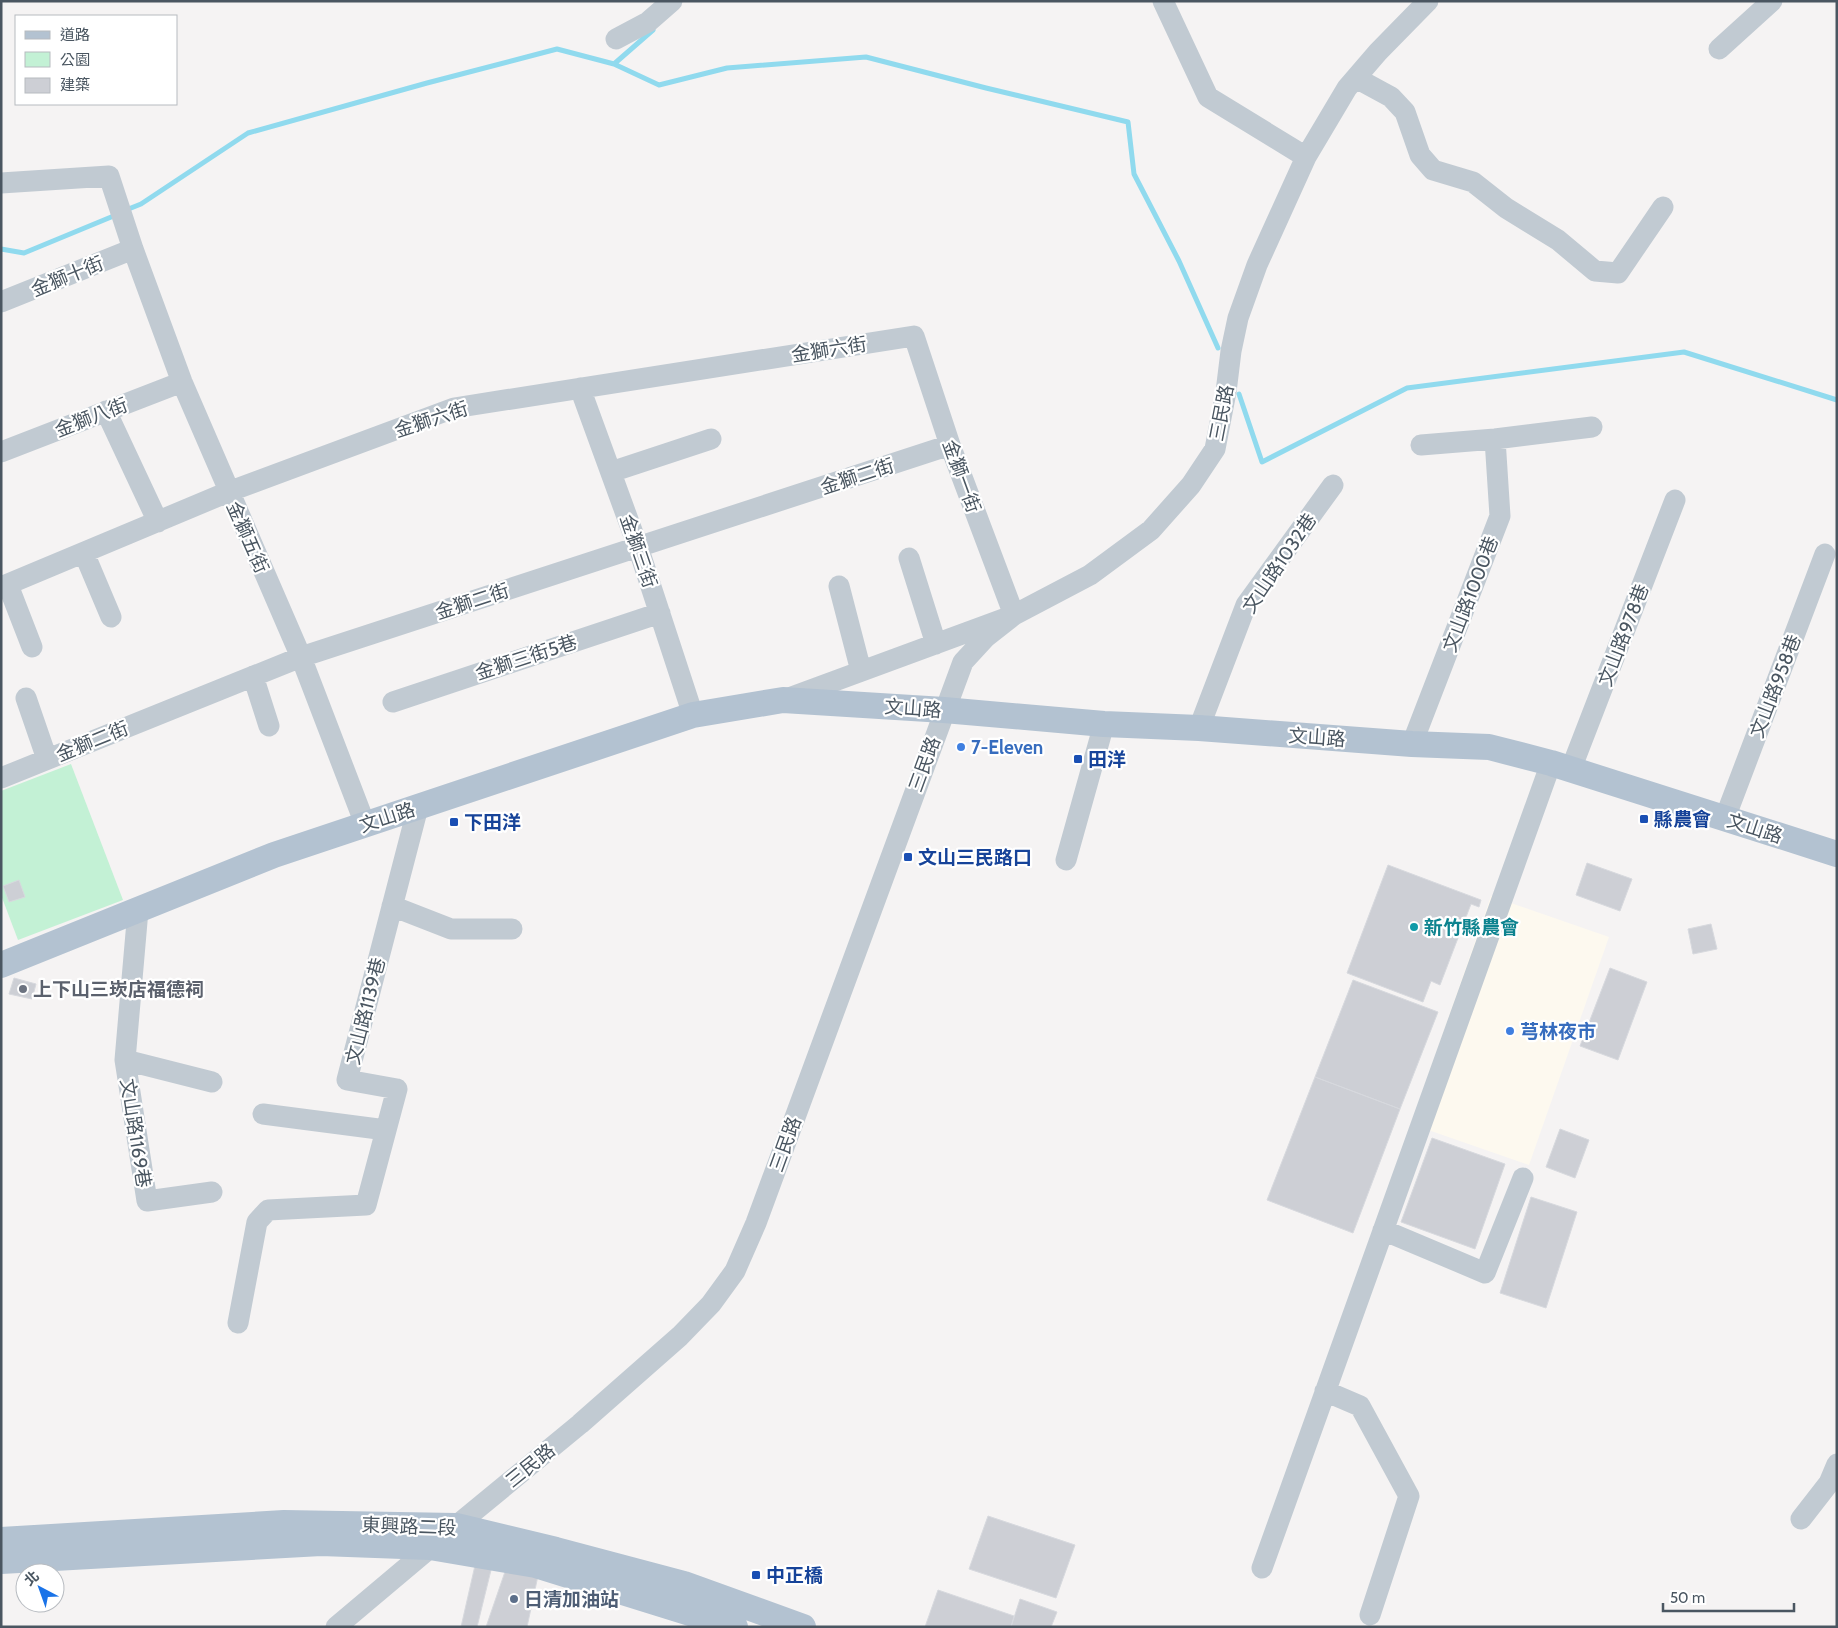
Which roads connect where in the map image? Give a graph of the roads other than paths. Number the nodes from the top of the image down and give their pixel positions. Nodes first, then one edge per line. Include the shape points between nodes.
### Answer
1 (672, 1) edge
2 (1163, 1) edge
3 (1428, 1) edge
4 (1772, 1) edge
5 (616, 39) dead end
6 (1719, 49) dead end
7 (1356, 78) junction
8 (1306, 157) junction
9 (1, 183) edge
10 (1663, 208) dead end
11 (133, 249) junction
12 (1, 302) edge
13 (914, 336) joint
14 (182, 382) junction
15 (580, 388) junction
16 (106, 411) junction
17 (1592, 427) dead end
18 (711, 439) dead end
19 (1495, 439) junction
20 (950, 445) junction
21 (1420, 445) dead end
22 (1, 452) edge
23 (611, 472) junction
24 (1333, 485) dead end
25 (228, 492) junction
26 (1676, 500) dead end
27 (158, 522) junction
28 (638, 547) junction
29 (84, 553) junction
30 (1825, 554) dead end
31 (909, 558) dead end
32 (5, 586) edge
33 (839, 586) dead end
34 (660, 613) junction
35 (1014, 615) junction
36 (111, 617) dead end
37 (936, 644) junction
38 (32, 647) dead end
39 (301, 657) junction
40 (861, 672) junction
41 (253, 676) junction
42 (26, 698) dead end
43 (783, 700) junction
44 (393, 702) dead end
45 (944, 710) junction
46 (693, 715) junction
47 (1104, 724) junction
48 (269, 726) dead end
49 (1199, 728) junction
50 (1412, 744) junction
51 (47, 759) junction
52 (1561, 766) junction
53 (1, 778) edge
54 (418, 807) junction
55 (1725, 818) junction
56 (365, 824) junction
57 (1837, 854) edge
58 (1066, 860) dead end
59 (392, 906) junction
60 (138, 910) junction
61 (512, 929) dead end
62 (1, 966) edge
63 (125, 1060) junction
64 (212, 1082) dead end
65 (263, 1114) dead end
66 (386, 1130) junction
67 (1523, 1178) dead end
68 (212, 1192) dead end
69 (1383, 1230) junction
70 (238, 1324) dead end
71 (1325, 1391) junction
72 (1837, 1464) edge
73 (1801, 1519) dead end
74 (456, 1526) junction
75 (1, 1540) edge
76 (430, 1547) junction
77 (1, 1561) edge
78 (1262, 1568) dead end
79 (1370, 1615) dead end
80 (336, 1627) edge
81 (735, 1627) edge
82 (803, 1627) edge

1 - 5 street via 648,22
2 - 8 street via 1208,96
3 - 7 street, 三民路
4 - 6 street
7 - 8 street, 三民路
7 - 10 street via 1391,97 1405,112 1420,155 1432,170 1473,182 1506,208 1558,240 1595,271 1618,274
8 - 35 street, 三民路 via 1257,265 1238,318 1215,449 1190,486 1151,530 1090,575
9 - 11 street, 金獅五街 via 109,176
11 - 12 street, 金獅十街
11 - 14 street, 金獅五街
13 - 15 street, 金獅六街
13 - 20 street, 金獅一街
14 - 16 street, 金獅八街
14 - 25 street, 金獅五街
15 - 23 street, 金獅三街
15 - 25 street, 金獅六街 via 454,408
16 - 22 street, 金獅八街
16 - 27 street
17 - 19 street
18 - 23 street
19 - 21 street
19 - 50 street, 文山路1000巷 via 1500,516
20 - 28 street, 金獅二街
20 - 35 street, 金獅一街
23 - 28 street, 金獅三街
24 - 49 street, 文山路1032巷 via 1246,605
25 - 27 street, 金獅六街
25 - 39 street, 金獅五街
26 - 52 street, 文山路978巷
27 - 29 street, 金獅六街
28 - 34 street, 金獅三街
28 - 39 street, 金獅二街
29 - 32 street, 金獅六街
29 - 36 street
30 - 55 street, 文山路958巷
31 - 37 street
32 - 38 street
33 - 40 street
34 - 44 street, 金獅三街5巷
34 - 46 street, 金獅三街
35 - 37 street, 文山路
35 - 45 street, 三民路 via 986,637 963,662
37 - 40 street, 文山路
39 - 41 street, 金獅二街
39 - 56 street, 金獅五街
40 - 43 street, 文山路
41 - 48 street
41 - 51 street, 金獅二街
42 - 51 street
43 - 45 main road, 文山路
43 - 46 main road, 文山路
45 - 47 main road, 文山路
45 - 74 street, 三民路 via 756,1223 735,1271 711,1304 680,1336
46 - 54 main road, 文山路
47 - 49 main road, 文山路
47 - 58 street
49 - 50 main road, 文山路
50 - 52 main road, 文山路 via 1489,747
51 - 53 street, 金獅二街
52 - 55 main road, 文山路
52 - 69 street, 文山路978巷
54 - 56 main road, 文山路
54 - 59 street, 文山路1139巷
55 - 57 main road, 文山路
56 - 60 main road, 文山路 via 274,855
59 - 61 street via 451,929
59 - 66 street, 文山路1139巷 via 348,1080 397,1089
60 - 62 main road, 文山路
60 - 63 street, 文山路1169巷
63 - 64 street, 文山路1169巷
63 - 68 street, 文山路1169巷 via 148,1201
65 - 66 street
66 - 70 street, 文山路1139巷 via 366,1204 268,1210 257,1222
67 - 69 street via 1485,1273
69 - 71 street, 文山路978巷
71 - 78 street, 文山路978巷
71 - 79 street via 1360,1406 1409,1496
72 - 73 street via 1829,1484
74 - 75 main road, 東興路二段 via 284,1523
74 - 76 street, 三民路
74 - 82 main road, 東興路二段 via 684,1584
76 - 77 main road, 東興路二段 via 321,1544
76 - 80 street, 三民路
76 - 81 main road, 東興路二段 via 536,1565

